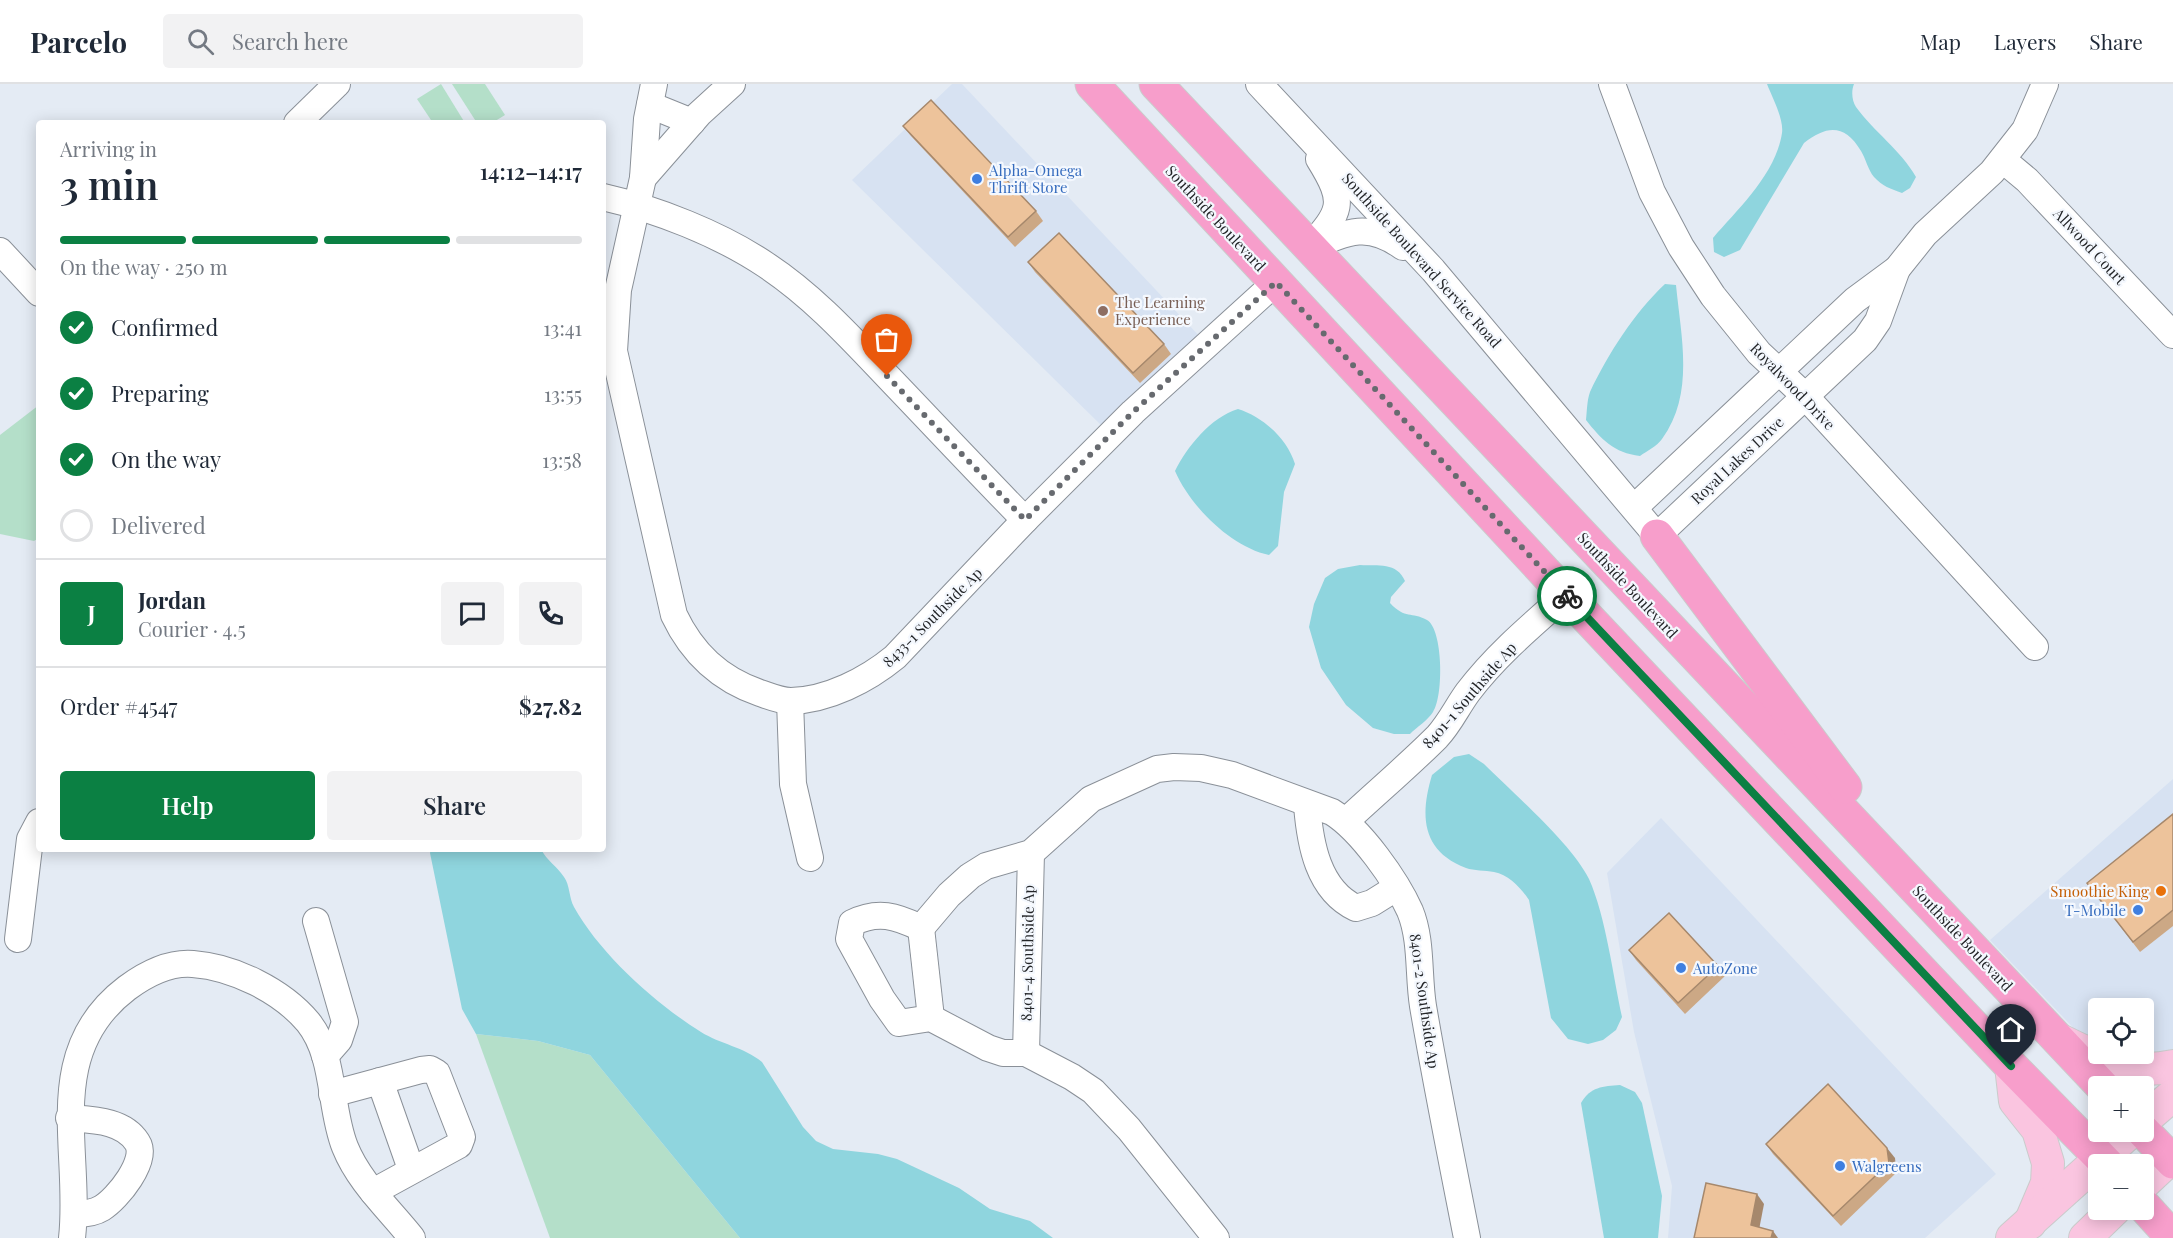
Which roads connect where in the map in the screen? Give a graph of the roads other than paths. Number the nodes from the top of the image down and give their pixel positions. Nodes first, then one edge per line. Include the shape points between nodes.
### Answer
1 (337, 84) edge
2 (732, 84) edge
3 (1092, 84) edge
4 (1156, 84) edge
5 (1259, 84) edge
6 (1612, 84) edge
7 (2045, 84) edge
8 (652, 95) edge
9 (300, 120) edge
10 (692, 122) junction
11 (1297, 123) junction
12 (2003, 160) junction
13 (643, 178) junction
14 (606, 197) edge
15 (635, 204) junction
16 (1308, 248) junction
17 (0, 251) edge
18 (1897, 269) junction
19 (1433, 270) junction
20 (1276, 282) junction
21 (36, 290) edge
22 (2173, 335) edge
23 (1779, 372) junction
24 (1805, 396) junction
25 (1580, 442) junction
26 (1635, 507) junction
27 (1025, 520) junction
28 (1658, 536) junction
29 (1566, 595) junction
30 (2035, 647) dead end
31 (790, 701) junction
32 (1307, 805) junction
33 (1346, 821) junction
34 (36, 828) edge
35 (1031, 853) junction
36 (810, 858) dead end
37 (1396, 888) junction
38 (316, 921) dead end
39 (921, 928) junction
40 (1962, 938) junction
41 (18, 939) dead end
42 (931, 1018) junction
43 (2058, 1038) junction
44 (1026, 1053) junction
45 (325, 1056) junction
46 (2011, 1066) junction
47 (2173, 1066) edge
48 (2093, 1076) edge
49 (380, 1080) junction
50 (332, 1094) junction
51 (2173, 1095) edge
52 (2154, 1111) edge
53 (69, 1118) junction
54 (2154, 1141) edge
55 (2121, 1142) edge
56 (2097, 1154) edge
57 (2110, 1154) edge
58 (2172, 1159) edge
59 (411, 1169) junction
60 (2088, 1174) edge
61 (2154, 1174) edge
62 (373, 1192) junction
63 (2154, 1217) edge
64 (2104, 1220) edge
65 (73, 1226) edge
66 (2021, 1230) edge
67 (412, 1238) edge
68 (1216, 1238) edge
69 (1467, 1238) edge
70 (2085, 1238) edge
71 (2173, 1238) edge

1 - 9 street
2 - 10 street
3 - 20 highway, Southside Boulevard
4 - 16 highway, Southside Boulevard
5 - 11 street, Southside Boulevard Service Road
6 - 23 street, Royalwood Drive via 1652,192 1681,247 1713,296
7 - 12 street, Royal Lakes Drive via 2025,130
8 - 10 street
8 - 13 street
10 - 13 street
11 - 16 street via 1331,178 1338,199 1335,219
11 - 19 street, Southside Boulevard Service Road
12 - 18 street, Royal Lakes Drive via 1925,234
12 - 22 street, Allwood Court via 2027,180
13 - 15 street
14 - 15 street
15 - 27 street via 732,245 800,290
15 - 31 street via 618,290 614,351 674,615 691,646 722,675 740,686
16 - 19 street via 1334,237 1371,231 1385,234
16 - 40 highway, Southside Boulevard
17 - 21 street
18 - 23 street, Royal Lakes Drive via 1855,300
18 - 24 street, Royal Lakes Drive via 1878,321 1865,340
19 - 25 street, Southside Boulevard Service Road
20 - 27 street, 8433-1 Southside Ap via 1133,412
20 - 29 highway, Southside Boulevard
23 - 24 street, Royalwood Drive
23 - 26 street, Royal Lakes Drive
24 - 28 street, Royal Lakes Drive
24 - 30 street, Royalwood Drive
25 - 26 street, Southside Boulevard Service Road
25 - 28 street, Southside Boulevard Service Road via 1630,529 1642,536
26 - 28 street, Southside Boulevard Service Road
27 - 31 street, 8433-1 Southside Ap via 928,625 879,670 849,686
28 - 40 highway
29 - 33 street, 8401-1 Southside Ap via 1508,648 1468,693 1438,736
29 - 46 highway, Southside Boulevard
31 - 36 street via 793,784
32 - 33 street, 8401-2 Southside Ap via 1332,812
32 - 35 street, 8401-2 Southside Ap via 1232,776 1174,767 1157,770 1091,799
32 - 37 street via 1310,837 1328,886 1341,901 1356,908
33 - 37 street, 8401-2 Southside Ap
34 - 41 street via 30,839
35 - 39 street, 8401-2 Southside Ap via 986,866 970,876
35 - 44 street, 8401-4 Southside Ap
37 - 69 street, 8401-2 Southside Ap via 1416,929 1419,981
38 - 45 street via 345,1022 339,1040
39 - 42 street
39 - 42 street via 886,914 873,915 852,923 849,939 899,1023
40 - 43 highway, Southside Boulevard
42 - 44 street via 988,1048 1003,1053
43 - 47 main road via 2122,1068 2157,1070
43 - 48 highway, Southside Boulevard
44 - 68 street via 1093,1091 1176,1185
45 - 50 street
45 - 53 street via 308,1022 261,986 208,965 170,966 136,981 102,1014 77,1059
46 - 56 highway, Southside Boulevard
46 - 66 main road via 2015,1101 2038,1131 2049,1163 2047,1183
49 - 50 street
49 - 59 street
49 - 59 street via 430,1069 437,1073 462,1137 459,1145
50 - 62 street via 345,1149
51 - 52 main road
53 - 65 street
53 - 65 street via 114,1125 128,1132 140,1150 137,1165 111,1200
54 - 58 highway
55 - 57 main road
58 - 61 main road
59 - 62 street
60 - 66 main road
62 - 67 street
63 - 71 highway
64 - 70 main road

